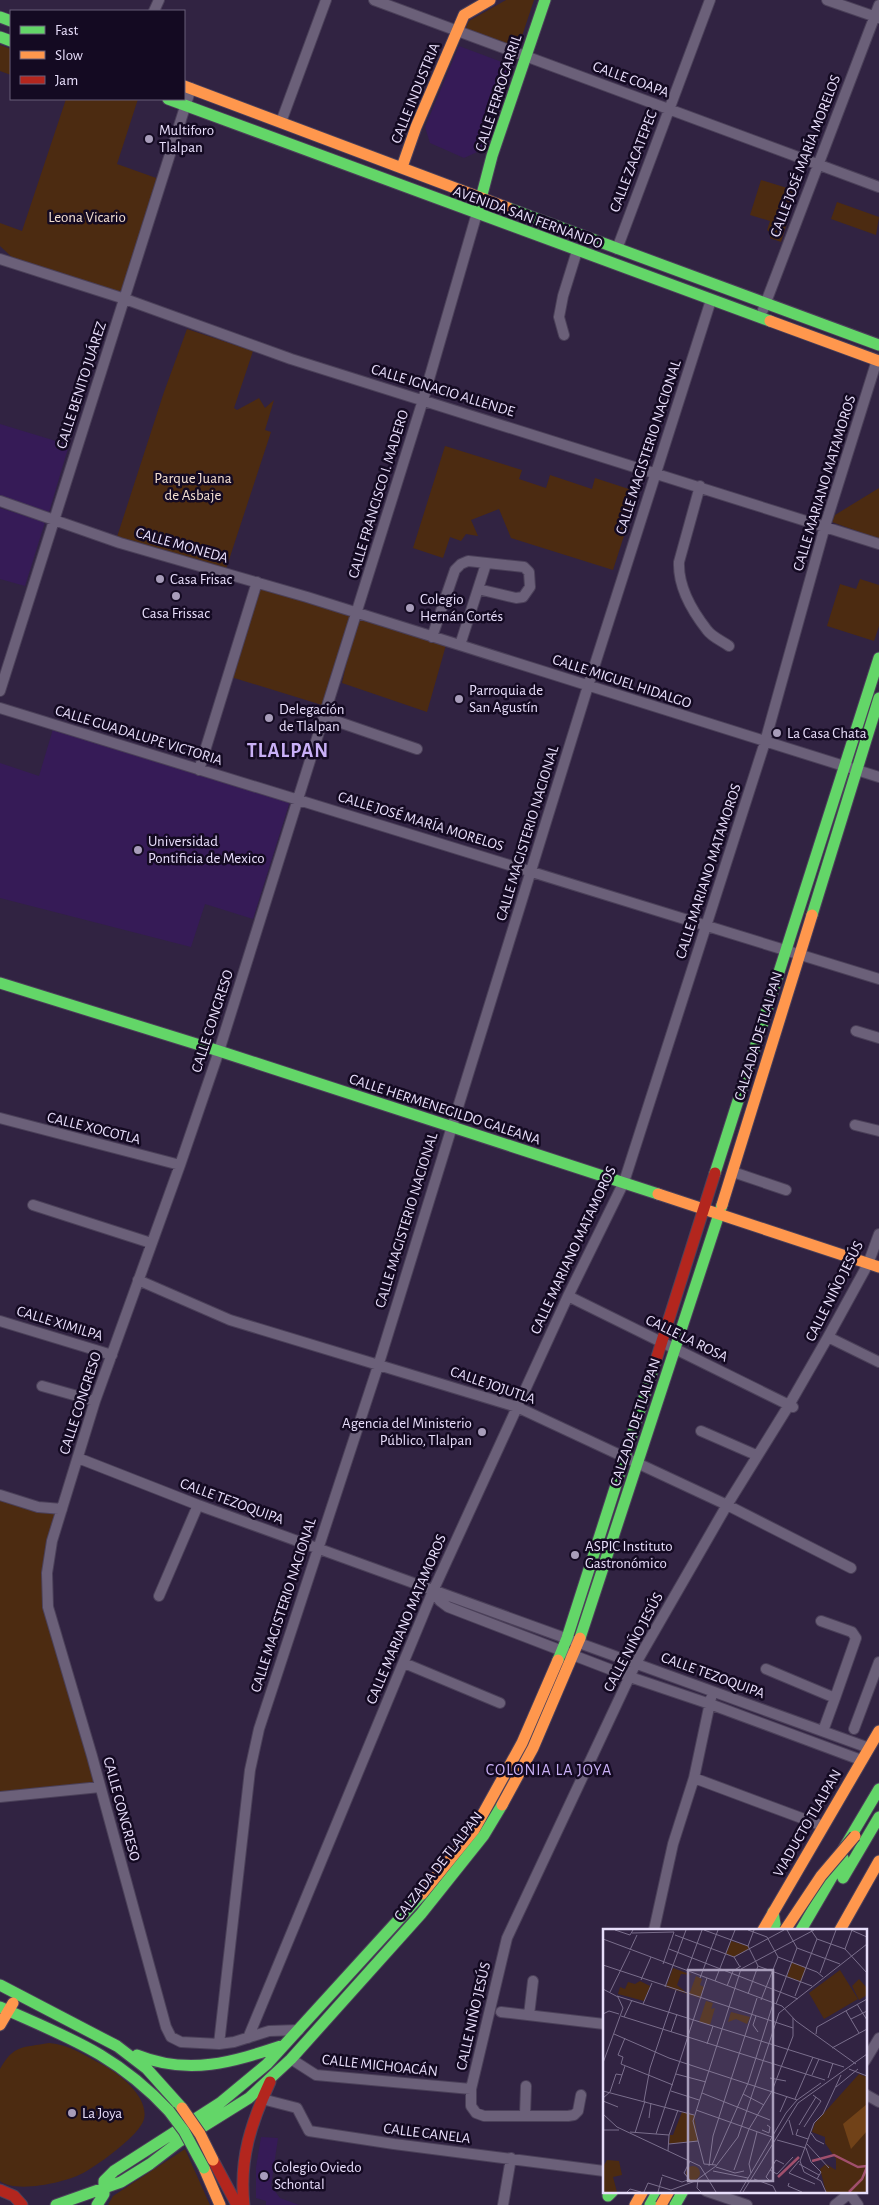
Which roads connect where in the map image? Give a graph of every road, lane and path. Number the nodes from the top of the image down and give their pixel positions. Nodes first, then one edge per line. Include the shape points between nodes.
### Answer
1 (326, 0) edge
2 (374, 0) edge
3 (468, 0) edge
4 (490, 0) edge
5 (545, 0) edge
6 (710, 0) edge
7 (828, 0) edge
8 (879, 5) edge
9 (464, 15) junction
10 (877, 17) edge
11 (456, 30) junction
12 (526, 56) junction
13 (187, 87) edge
14 (171, 100) edge
15 (185, 105) junction
16 (669, 109) junction
17 (281, 122) junction
18 (818, 164) junction
19 (402, 167) junction
20 (879, 187) edge
21 (481, 196) junction
22 (477, 214) junction
23 (617, 249) junction
24 (577, 251) junction
25 (0, 259) edge
26 (124, 299) junction
27 (711, 300) junction
28 (765, 304) junction
29 (760, 318) junction
30 (564, 336) dead end
31 (879, 345) edge
32 (878, 361) edge
33 (423, 400) junction
34 (656, 472) junction
35 (700, 486) junction
36 (0, 501) edge
37 (54, 519) junction
38 (825, 526) junction
39 (879, 544) edge
40 (486, 564) junction
41 (257, 582) junction
42 (478, 588) junction
43 (357, 613) junction
44 (432, 637) junction
45 (460, 645) junction
46 (729, 646) dead end
47 (879, 658) edge
48 (588, 686) junction
49 (0, 691) edge
50 (879, 698) edge
51 (0, 708) edge
52 (324, 717) junction
53 (765, 742) junction
54 (417, 749) dead end
55 (845, 766) junction
56 (857, 769) junction
57 (199, 770) junction
58 (879, 777) edge
59 (297, 799) junction
60 (532, 870) junction
61 (706, 926) junction
62 (786, 950) junction
63 (799, 954) junction
64 (879, 979) edge
65 (0, 984) edge
66 (856, 1031) dead end
67 (879, 1038) edge
68 (218, 1051) junction
69 (0, 1118) edge
70 (855, 1125) dead end
71 (451, 1127) junction
72 (879, 1131) edge
73 (180, 1166) junction
74 (732, 1172) junction
75 (624, 1182) junction
76 (786, 1190) dead end
77 (32, 1205) dead end
78 (704, 1210) junction
79 (718, 1215) junction
80 (879, 1234) edge
81 (151, 1243) junction
82 (874, 1265) edge
83 (138, 1280) junction
84 (568, 1296) junction
85 (0, 1321) edge
86 (828, 1337) junction
87 (661, 1342) junction
88 (674, 1349) junction
89 (112, 1354) junction
90 (879, 1362) edge
91 (379, 1363) junction
92 (42, 1386) dead end
93 (96, 1401) junction
94 (791, 1406) junction
95 (517, 1407) junction
96 (702, 1432) dead end
97 (756, 1455) junction
98 (78, 1458) junction
99 (623, 1458) junction
100 (637, 1464) junction
101 (0, 1494) edge
102 (198, 1505) junction
103 (727, 1505) junction
104 (62, 1509) junction
105 (316, 1548) junction
106 (851, 1568) dead end
107 (433, 1591) junction
108 (159, 1596) dead end
109 (821, 1622) dead end
110 (567, 1638) junction
111 (578, 1643) junction
112 (562, 1650) junction
113 (574, 1655) junction
114 (879, 1662) edge
115 (404, 1663) junction
116 (636, 1663) junction
117 (766, 1669) dead end
118 (630, 1676) junction
119 (711, 1690) junction
120 (835, 1698) junction
121 (500, 1703) dead end
122 (710, 1704) junction
123 (854, 1729) dead end
124 (823, 1731) junction
125 (879, 1732) edge
126 (869, 1748) junction
127 (861, 1760) junction
128 (694, 1778) junction
129 (100, 1787) junction
130 (879, 1789) edge
131 (0, 1797) edge
132 (879, 1797) edge
133 (879, 1810) edge
134 (879, 1817) edge
135 (823, 1826) junction
136 (856, 1836) junction
137 (879, 1861) edge
138 (773, 1912) junction
139 (654, 1929) edge
140 (764, 1929) edge
141 (776, 1929) edge
142 (786, 1929) edge
143 (797, 1929) edge
144 (802, 1929) edge
145 (809, 1929) edge
146 (813, 1929) edge
147 (841, 1929) edge
148 (532, 1981) dead end
149 (0, 1985) edge
150 (19, 1994) junction
151 (4, 2009) edge
152 (501, 2012) dead end
153 (529, 2015) junction
154 (603, 2024) edge
155 (0, 2025) edge
156 (299, 2030) junction
157 (248, 2038) junction
158 (879, 2038) edge
159 (288, 2043) junction
160 (218, 2044) junction
161 (118, 2046) junction
162 (291, 2059) junction
163 (866, 2059) edge
164 (272, 2076) junction
165 (526, 2086) dead end
166 (471, 2089) junction
167 (581, 2095) dead end
168 (866, 2095) edge
169 (262, 2099) junction
170 (879, 2102) edge
171 (525, 2115) junction
172 (511, 2158) junction
173 (603, 2171) edge
174 (104, 2189) junction
175 (0, 2190) edge
176 (642, 2192) edge
177 (649, 2192) edge
178 (658, 2192) edge
179 (668, 2192) edge
180 (677, 2192) edge
181 (682, 2192) edge
182 (709, 2192) edge
183 (849, 2192) edge
184 (22, 2205) edge
185 (56, 2205) edge
186 (97, 2205) edge
187 (220, 2205) edge
188 (237, 2205) edge
189 (244, 2205) edge
190 (503, 2205) edge
191 (635, 2205) edge
192 (642, 2205) edge
193 (651, 2205) edge
194 (660, 2205) edge
195 (675, 2205) edge
196 (747, 2205) edge
197 (834, 2205) edge
198 (858, 2205) edge

1 - 17 street
2 - 11 street, CALLE COAPA
3 - 9 street
4 - 9 main road
5 - 12 main road, CALLE FERROCARRIL
6 - 16 street, CALLE ZACATEPEC
7 - 10 street
8 - 10 street, CALLE JOSÉ MARÍA MORELOS
9 - 11 main road, CALLE INDUSTRIA
10 - 18 street, CALLE JOSÉ MARÍA MORELOS
11 - 12 street, CALLE COAPA
11 - 19 main road, CALLE INDUSTRIA
12 - 16 street, CALLE COAPA
12 - 21 main road, CALLE FERROCARRIL
13 - 15 street, CALLE BENITO JUÁREZ
13 - 17 main road, AVENIDA SAN FERNANDO
14 - 15 main road, AVENIDA SAN FERNANDO
15 - 22 main road, AVENIDA SAN FERNANDO
15 - 26 street, CALLE BENITO JUÁREZ
16 - 18 street, CALLE COAPA
16 - 23 street, CALLE ZACATEPEC
17 - 19 main road, AVENIDA SAN FERNANDO
18 - 20 street, CALLE COAPA
18 - 28 street, CALLE JOSÉ MARÍA MORELOS
19 - 21 main road, AVENIDA SAN FERNANDO
21 - 22 main road, CALLE FRANCISCO I. MADERO
21 - 23 main road, AVENIDA SAN FERNANDO
22 - 24 main road, AVENIDA SAN FERNANDO
22 - 33 street, CALLE FRANCISCO I. MADERO
23 - 28 main road, AVENIDA SAN FERNANDO
24 - 27 main road, AVENIDA SAN FERNANDO
24 - 30 street via 559,317
25 - 26 street, CALLE IGNACIO ALLENDE
26 - 33 street, CALLE IGNACIO ALLENDE via 291,359
26 - 37 street, CALLE BENITO JUÁREZ
27 - 29 main road, AVENIDA SAN FERNANDO
27 - 34 street, CALLE MAGISTERIO NACIONAL
28 - 29 street, CALLE JOSÉ MARÍA MORELOS
28 - 31 main road, AVENIDA SAN FERNANDO
29 - 32 main road, AVENIDA SAN FERNANDO
32 - 38 street, CALLE MARIANO MATAMOROS
33 - 34 street, CALLE IGNACIO ALLENDE
33 - 43 street, CALLE FRANCISCO I. MADERO
34 - 35 street, CALLE IGNACIO ALLENDE
34 - 48 street, CALLE MAGISTERIO NACIONAL
35 - 38 street, CALLE IGNACIO ALLENDE
35 - 46 street via 679,562 679,573 683,590 708,632
36 - 37 street, CALLE MONEDA
37 - 41 street, CALLE MONEDA via 120,543
37 - 49 street, CALLE BENITO JUÁREZ
38 - 39 street, CALLE IGNACIO ALLENDE
38 - 53 street, CALLE MARIANO MATAMOROS
40 - 42 street
40 - 42 street via 528,568 530,587 523,597 516,598
40 - 44 street via 468,561 455,570
41 - 43 street, CALLE MONEDA
41 - 57 street
42 - 45 street
43 - 44 street, CALLE MIGUEL HIDALGO
43 - 52 street, CALLE FRANCISCO I. MADERO
44 - 45 street, CALLE MIGUEL HIDALGO
45 - 48 street, CALLE MIGUEL HIDALGO
47 - 55 main road, CALZADA DE TLALPAN
48 - 53 street, CALLE MIGUEL HIDALGO
48 - 60 street, CALLE MAGISTERIO NACIONAL
50 - 56 main road, CALZADA DE TLALPAN
51 - 57 street, CALLE GUADALUPE VICTORIA
52 - 54 street
52 - 59 street, CALLE FRANCISCO I. MADERO
53 - 55 street, CALLE MIGUEL HIDALGO
53 - 61 street, CALLE MARIANO MATAMOROS
55 - 56 street, CALLE MIGUEL HIDALGO
55 - 62 main road, CALZADA DE TLALPAN
56 - 58 street, CALLE MIGUEL HIDALGO
56 - 63 main road, CALZADA DE TLALPAN
57 - 59 street, CALLE GUADALUPE VICTORIA
59 - 60 street, CALLE JOSÉ MARÍA MORELOS
59 - 68 street, CALLE CONGRESO
60 - 61 street, CALLE JOSÉ MARÍA MORELOS
60 - 71 street, CALLE MAGISTERIO NACIONAL
61 - 62 street, CALLE JOSÉ MARÍA MORELOS
61 - 75 street, CALLE MARIANO MATAMOROS
62 - 63 street, CALLE JOSÉ MARÍA MORELOS
62 - 78 main road, CALZADA DE TLALPAN
63 - 64 street, CALLE JOSÉ MARÍA MORELOS
63 - 74 main road, CALZADA DE TLALPAN
65 - 68 main road, CALLE HERMENEGILDO GALEANA
66 - 67 street
68 - 71 main road, CALLE HERMENEGILDO GALEANA
68 - 73 street, CALLE CONGRESO
69 - 73 street, CALLE XOCOTLA
70 - 72 street
71 - 75 main road, CALLE HERMENEGILDO GALEANA
71 - 91 street, CALLE MAGISTERIO NACIONAL
73 - 81 street, CALLE CONGRESO
74 - 76 street
74 - 79 main road, CALZADA DE TLALPAN
75 - 78 main road, CALLE HERMENEGILDO GALEANA
75 - 84 street, CALLE MARIANO MATAMOROS
77 - 81 street
78 - 79 main road, CALLE HERMENEGILDO GALEANA
78 - 87 main road, CALZADA DE TLALPAN
79 - 82 main road, CALLE HERMENEGILDO GALEANA
79 - 88 main road, CALZADA DE TLALPAN
80 - 82 street, CALLE NIÑO JESÚS
81 - 83 street, CALLE CONGRESO
82 - 86 street, CALLE NIÑO JESÚS
83 - 89 street, CALLE CONGRESO
83 - 91 street, CALLE JOJUTLA via 230,1320
84 - 87 street, CALLE LA ROSA
84 - 95 street, CALLE MARIANO MATAMOROS
85 - 89 street, CALLE XIMILPA
86 - 90 street
86 - 94 street, CALLE NIÑO JESÚS
87 - 88 street, CALLE LA ROSA
87 - 99 main road, CALZADA DE TLALPAN
88 - 94 street, CALLE LA ROSA
88 - 100 main road, CALZADA DE TLALPAN
89 - 93 street, CALLE CONGRESO
91 - 95 street, CALLE JOJUTLA
91 - 105 street, CALLE MAGISTERIO NACIONAL
92 - 93 street
93 - 98 street, CALLE CONGRESO
94 - 97 street, CALLE NIÑO JESÚS
95 - 99 street, CALLE JOJUTLA
95 - 107 street, CALLE MARIANO MATAMOROS
96 - 97 street
97 - 103 street, CALLE NIÑO JESÚS
98 - 102 street, CALLE TEZOQUIPA
98 - 104 street, CALLE CONGRESO
99 - 100 street, CALLE JOJUTLA
99 - 110 main road, CALZADA DE TLALPAN
100 - 103 street, CALLE JOJUTLA
100 - 111 main road, CALZADA DE TLALPAN
101 - 104 street via 38,1507
102 - 105 street, CALLE TEZOQUIPA
102 - 108 street
103 - 106 street, CALLE JOJUTLA
103 - 116 street, CALLE NIÑO JESÚS
104 - 129 street, CALLE CONGRESO via 47,1573 48,1607
105 - 107 street, CALLE TEZOQUIPA
105 - 160 street, CALLE MAGISTERIO NACIONAL via 262,1720 250,1770
107 - 110 street, CALLE TEZOQUIPA
107 - 112 street, CALLE TEZOQUIPA via 448,1606
107 - 115 street, CALLE MARIANO MATAMOROS
109 - 120 street via 852,1632 856,1638
110 - 111 street, CALLE TEZOQUIPA
110 - 112 main road, CALZADA DE TLALPAN
111 - 113 main road, CALZADA DE TLALPAN
111 - 116 street, CALLE TEZOQUIPA
112 - 113 street, CALLE TEZOQUIPA
112 - 156 main road, CALZADA DE TLALPAN via 522,1743 474,1830 413,1905
113 - 118 street, CALLE TEZOQUIPA
113 - 162 main road, CALZADA DE TLALPAN via 533,1748 484,1835 421,1914
114 - 123 street
115 - 121 street
115 - 157 street, CALLE MARIANO MATAMOROS
116 - 118 street, CALLE NIÑO JESÚS
116 - 119 street, CALLE TEZOQUIPA
117 - 120 street
118 - 122 street, CALLE TEZOQUIPA
118 - 166 street, CALLE NIÑO JESÚS via 506,1938
119 - 122 street
119 - 124 street, CALLE TEZOQUIPA
120 - 124 street
122 - 127 street, CALLE TEZOQUIPA
122 - 128 street
124 - 126 street, CALLE TEZOQUIPA
125 - 126 main road, VIADUCTO TLALPAN
126 - 127 main road, VIADUCTO TLALPAN
127 - 135 main road, VIADUCTO TLALPAN
128 - 135 street
128 - 139 street via 673,1844
129 - 131 street
129 - 160 street, CALLE CONGRESO via 166,2027 171,2037 181,2042
130 - 143 main road
132 - 136 main road
133 - 145 main road
134 - 146 main road
135 - 138 main road, VIADUCTO TLALPAN
136 - 142 main road, bridge via 821,1876
136 - 144 main road, bridge
137 - 147 main road
138 - 140 main road, VIADUCTO TLALPAN
138 - 141 main road
148 - 153 street
149 - 150 main road
150 - 151 main road
150 - 161 main road
151 - 155 main road
151 - 187 main road, bridge via 110,2057 138,2077 184,2131
152 - 153 street
153 - 154 street
156 - 157 street via 269,2031
156 - 159 main road, CALZADA DE TLALPAN
157 - 160 street
158 - 163 street
159 - 161 main road via 234,2062 195,2066 144,2059
159 - 174 main road, CALZADA DE TLALPAN via 220,2102 114,2171 104,2180
161 - 188 main road, bridge via 147,2069 182,2108 200,2134
162 - 164 main road, CALZADA DE TLALPAN
162 - 166 street, CALLE MICHOACÁN via 316,2075
164 - 169 main road
164 - 174 main road, CALZADA DE TLALPAN via 249,2098 150,2164
165 - 171 street
166 - 171 street via 471,2106 476,2113 484,2116
167 - 171 street via 574,2116
168 - 170 street
169 - 172 street, CALLE CANELA via 297,2108 309,2131
169 - 189 main road via 250,2125 242,2155 240,2184
172 - 173 street, CALLE CANELA
172 - 190 street
174 - 185 main road, CALZADA DE TLALPAN
174 - 186 main road, CALZADA DE TLALPAN
175 - 184 main road via 14,2196
176 - 191 main road
177 - 192 main road
178 - 193 main road
179 - 194 main road, bridge
180 - 194 main road
181 - 195 main road
182 - 196 street
183 - 197 street
183 - 198 street

